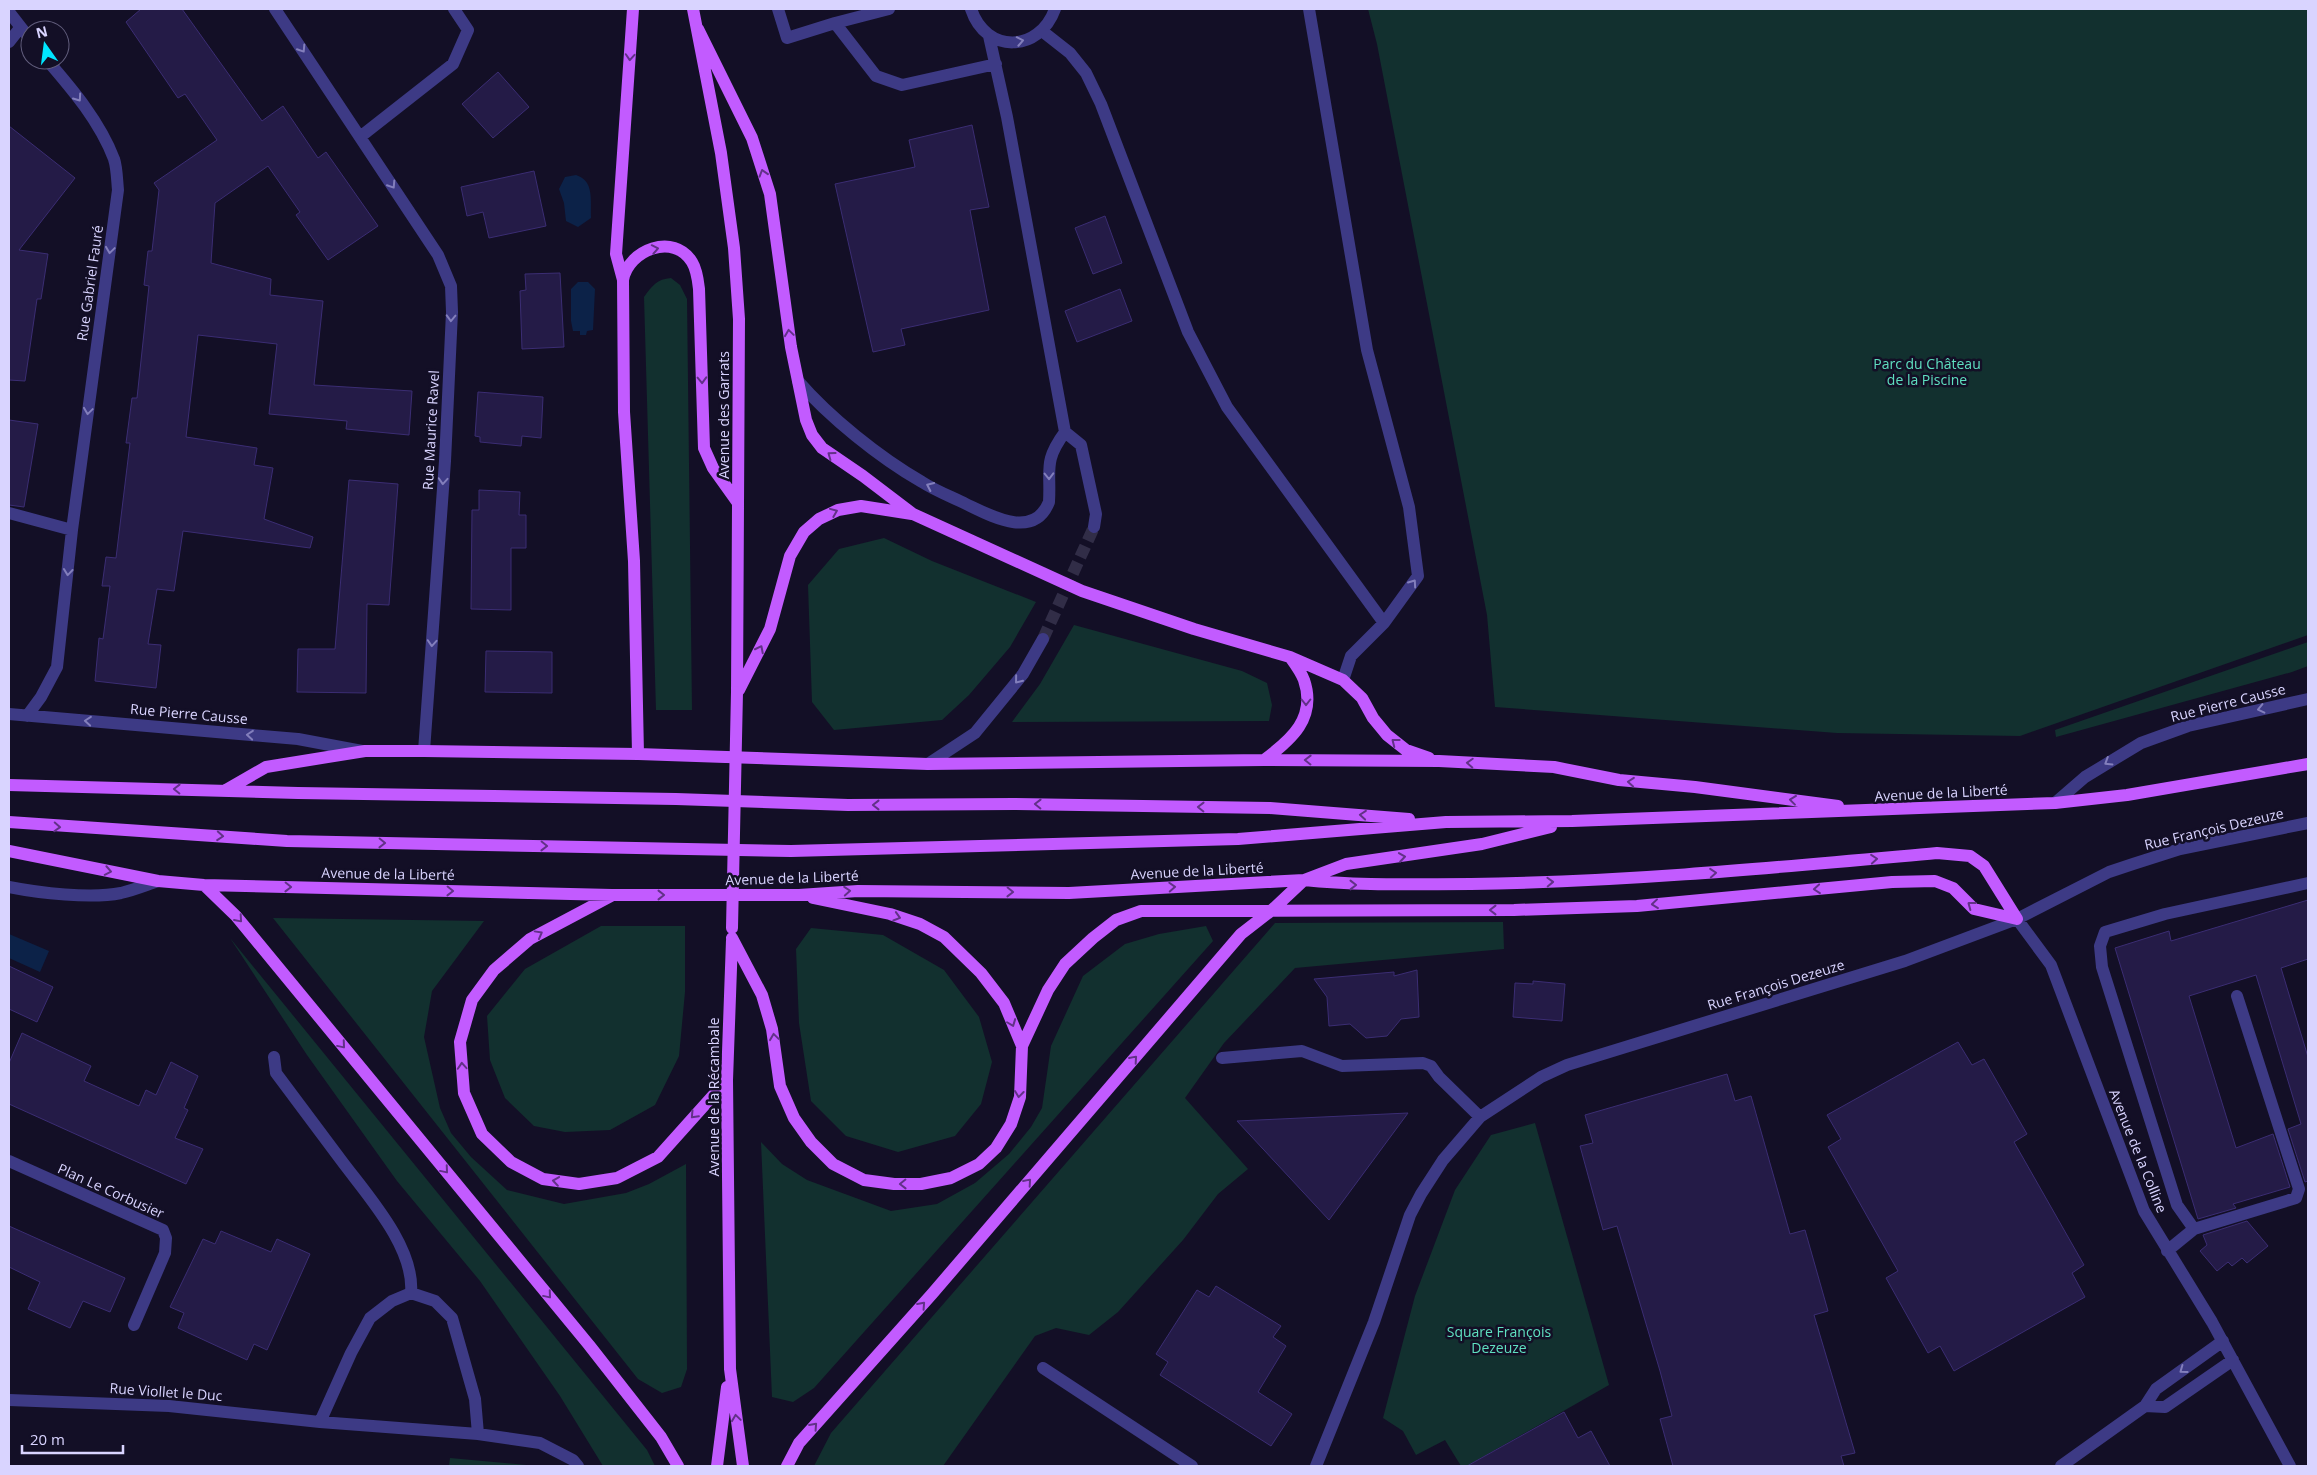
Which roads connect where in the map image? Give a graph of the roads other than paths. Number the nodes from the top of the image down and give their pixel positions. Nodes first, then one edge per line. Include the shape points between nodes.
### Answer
1 (275, 9) edge
2 (454, 9) edge
3 (633, 9) edge
4 (693, 9) edge
5 (778, 9) edge
6 (889, 9) edge
7 (970, 9) edge
8 (1055, 9) edge
9 (1309, 9) edge
10 (9, 12) edge
11 (835, 23) junction
12 (20, 28) joint
13 (698, 29) junction
14 (1042, 31) junction
15 (989, 36) junction
16 (9, 42) edge
17 (996, 64) junction
18 (56, 70) edge
19 (360, 137) junction
20 (624, 280) junction
21 (798, 381) junction
22 (1065, 432) junction
23 (738, 503) junction
24 (9, 513) edge
25 (913, 514) junction
26 (1094, 527) tunnel mouth
27 (72, 530) junction
28 (1384, 623) junction
29 (1042, 638) tunnel mouth
30 (1290, 657) junction
31 (1343, 680) junction
32 (738, 692) junction
33 (2308, 699) edge
34 (9, 714) edge
35 (27, 716) junction
36 (365, 751) junction
37 (424, 751) junction
38 (638, 754) junction
39 (1264, 760) junction
40 (1439, 761) junction
41 (928, 764) junction
42 (2308, 764) edge
43 (9, 785) edge
44 (226, 790) junction
45 (2055, 803) junction
46 (1876, 811) junction
47 (1572, 821) junction
48 (9, 822) edge
49 (1446, 822) junction
50 (2308, 824) edge
51 (734, 825) joint
52 (9, 851) edge
53 (158, 880) junction
54 (1304, 880) junction
55 (2308, 883) edge
56 (204, 885) junction
57 (9, 887) edge
58 (612, 895) junction
59 (799, 895) junction
60 (1272, 910) junction
61 (2017, 919) junction
62 (732, 933) junction
63 (2237, 996) dead end
64 (1022, 1046) junction
65 (274, 1057) dead end
66 (1222, 1058) dead end
67 (727, 1080) junction
68 (1480, 1117) junction
69 (9, 1161) edge
70 (2194, 1229) junction
71 (2167, 1251) junction
72 (411, 1293) junction
73 (134, 1325) dead end
74 (2223, 1341) junction
75 (2233, 1360) junction
76 (1043, 1368) dead end
77 (730, 1369) junction
78 (9, 1400) edge
79 (2146, 1406) junction
80 (320, 1422) junction
81 (478, 1434) junction
82 (578, 1466) edge
83 (678, 1466) edge
84 (717, 1466) edge
85 (743, 1466) edge
86 (787, 1466) edge
87 (1192, 1466) edge
88 (1316, 1466) edge
89 (2061, 1466) edge
90 (2290, 1466) edge

1 -> 19 street, Rue Maurice Ravel
2 - 19 street via 468,30 453,64
3 -> 20 main road via 616,254
4 - 13 main road, Avenue des Garrats
5 - 11 street via 787,38
6 - 11 street
7 - 15 street via 974,20
8 - 14 street
28 -> 9 street via 1418,576 1409,507 1367,350
10 - 12 street
11 - 17 street via 876,76 902,85
12 - 16 street
21 -> 13 main road via 790,347 770,194 752,138
13 - 23 main road, Avenue des Garrats via 722,153 734,248 739,318
15 -> 14 street via 1002,42 1017,43
14 - 28 street via 1070,53 1086,73 1101,104 1188,332 1227,408
15 - 17 street
17 - 22 street
18 -> 27 street, Rue Gabriel Fauré via 101,131 115,161 118,190
19 -> 37 street, Rue Maurice Ravel via 438,255 452,286 445,461
20 -> 23 main road via 630,264 648,249 673,248 692,260 699,289 704,448 712,468
20 - 38 main road via 624,412 634,561
22 -> 21 street via 1050,456 1047,508 1034,520 1018,523 993,516 922,482 837,420
25 -> 21 main road via 816,442 806,420
22 - 26 street via 1081,445 1094,506
23 - 32 main road, Avenue des Garrats
24 - 27 street
25 - 30 main road via 1082,591
32 -> 25 main road via 770,628 790,556 804,532 819,519 853,507
27 -> 35 street, Rue Gabriel Fauré via 57,667 42,697
28 - 31 street via 1351,656
29 -> 41 street via 1023,674 975,733
30 - 31 main road
30 -> 39 main road via 1304,680 1308,703 1301,725 1288,742
40 -> 31 main road via 1406,750 1387,735 1362,698
32 - 51 main road, Avenue des Garrats, bridge
33 -> 45 street, Rue Pierre Causse via 2188,726 2141,743 2084,777
34 - 35 street, Rue Pierre Causse
36 -> 35 street, Rue Pierre Causse via 298,738
36 - 37 main road
36 - 44 main road via 266,767
37 - 38 main road
38 - 41 main road
40 -> 39 main road
39 - 41 main road
46 -> 40 main road via 1619,780 1554,767
42 - 45 main road, Avenue de la Liberté via 2135,794
44 -> 43 main road, Avenue de la Liberté
49 -> 44 main road, Avenue de la Liberté via 1270,808 848,805
45 - 46 main road, Avenue de la Liberté
46 - 47 main road, Avenue de la Liberté
47 - 49 main road, Avenue de la Liberté
54 -> 47 main road, Avenue de la Liberté via 1346,864 1482,844
48 -> 49 main road, Avenue de la Liberté via 288,841 791,851 1238,839
50 - 61 street, Rue François Dezeuze via 2180,849 2133,864 2110,872
51 - 62 main road, Avenue de la Récambale, bridge
52 -> 53 main road, Avenue de la Liberté
53 - 56 main road, Avenue de la Liberté
53 - 57 street via 121,893 102,895
59 -> 54 main road, Avenue de la Liberté via 858,891 1070,892
54 - 60 main road
54 -> 61 main road via 1346,885 1636,879 1936,853 1970,856 1984,866
55 - 70 street via 2164,914 2105,932 2100,946 2102,967 2177,1205
56 -> 58 main road, Avenue de la Liberté
56 -> 83 main road via 236,916 589,1344 661,1437
58 -> 59 main road, Avenue de la Liberté
67 -> 58 main road via 658,1157 617,1178 579,1184 543,1179 511,1162 482,1134 464,1093 460,1042 472,1000 494,970 530,939
59 -> 64 main road via 890,914 920,924 944,937 981,973 1004,1003
61 -> 60 main road via 1974,908 1953,888 1935,882 1892,882 1637,906 1514,910
60 - 64 main road via 1141,911 1116,920 1065,964 1048,990
86 -> 60 main road via 799,1443 932,1294 1240,934
61 - 68 street, Rue François Dezeuze via 1882,969 1567,1065 1541,1077
61 - 71 street, Avenue de la Colline via 2051,965 2144,1211
64 -> 62 main road via 1020,1098 1011,1124 996,1148 979,1164 951,1178 921,1184 864,1180 833,1164 811,1142 794,1118 780,1086 770,1020 762,996
62 - 67 main road, Avenue de la Récambale
63 - 70 street via 2299,1189 2296,1198
65 - 72 street via 276,1073 391,1228 407,1262
66 - 68 street via 1302,1051 1342,1066 1423,1063 1431,1066 1439,1078
67 - 77 main road, Avenue de la Récambale
68 - 88 street, Rue François Dezeuze via 1443,1160 1410,1215 1374,1322
69 - 73 street, Plan Le Corbusier via 163,1230 166,1254
70 - 71 street
71 - 74 street, Avenue de la Colline
72 - 80 street via 392,1301 370,1318
72 - 81 street via 435,1302 452,1318 475,1399
74 - 75 street, Avenue de la Colline
74 -> 79 street via 2156,1389
75 - 79 street via 2165,1407
75 - 90 street, Avenue de la Colline
76 - 87 street
77 - 84 main road, Avenue de la Récambale
85 -> 77 main road, Avenue de la Récambale
78 - 80 street, Rue Viollet le Duc via 169,1406
79 - 89 street
80 - 81 street, Rue Viollet le Duc
81 - 82 street, Rue Viollet le Duc via 540,1443 573,1460

